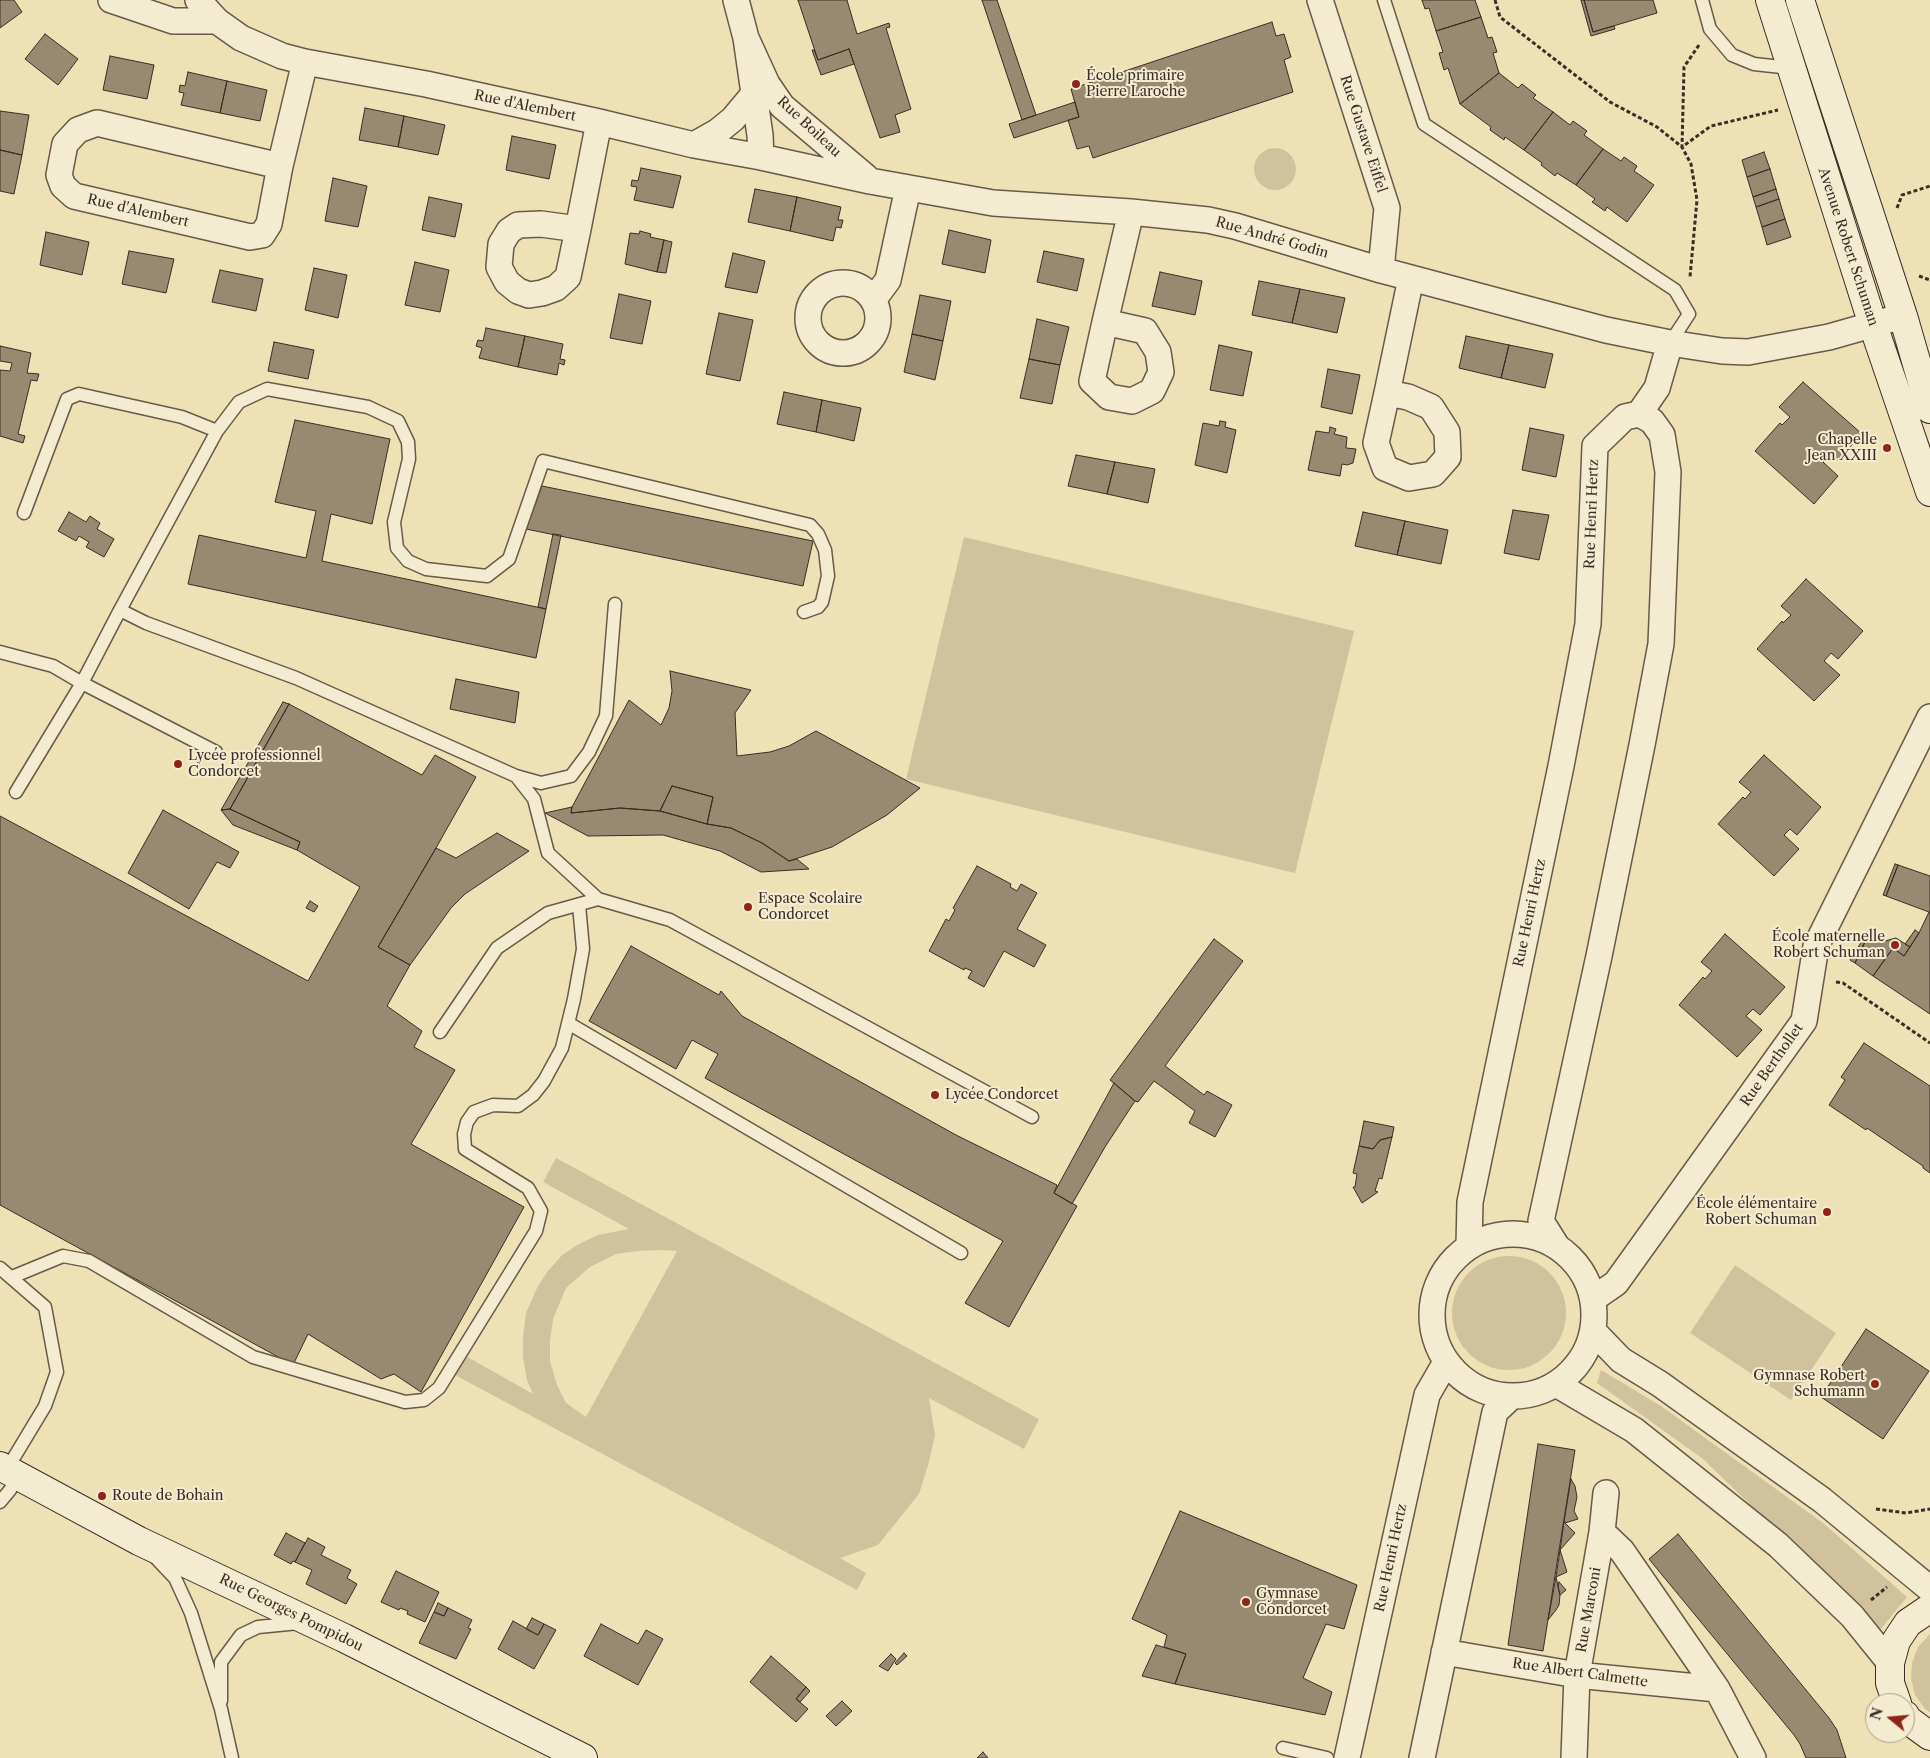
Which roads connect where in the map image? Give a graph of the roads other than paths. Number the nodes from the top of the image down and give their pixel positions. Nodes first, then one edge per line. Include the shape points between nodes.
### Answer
1 (111, 0) edge
2 (198, 0) edge
3 (736, 0) edge
4 (1320, 0) edge
5 (1384, 0) edge
6 (1702, 0) edge
7 (1770, 0) edge
8 (1800, 0) edge
9 (217, 21) junction
10 (746, 38) junction
11 (304, 62) junction
12 (1792, 68) junction
13 (753, 95) junction
14 (599, 122) junction
15 (694, 145) junction
16 (761, 157) junction
17 (280, 166) junction
18 (870, 181) junction
19 (908, 188) junction
20 (1131, 212) junction
21 (578, 229) dead end
22 (1381, 270) junction
23 (1411, 278) junction
24 (874, 299) dead end
25 (1904, 316) junction
26 (1105, 322) dead end
27 (1873, 325) junction
28 (1670, 343) junction
29 (1387, 393) dead end
30 (1930, 409) edge
31 (1639, 414) junction
32 (217, 431) junction
33 (1928, 480) edge
34 (24, 513) dead end
35 (615, 604) dead end
36 (120, 610) junction
37 (804, 612) dead end
38 (0, 652) edge
39 (82, 683) junction
40 (1930, 717) edge
41 (216, 752) dead end
42 (516, 776) junction
43 (16, 792) dead end
44 (598, 899) junction
45 (579, 905) junction
46 (568, 1023) junction
47 (440, 1032) dead end
48 (1032, 1118) dead end
49 (1469, 1246) junction
50 (1556, 1246) junction
51 (961, 1254) dead end
52 (0, 1268) edge
53 (12, 1277) junction
54 (1593, 1299) junction
55 (1593, 1331) junction
56 (1446, 1362) junction
57 (1556, 1384) junction
58 (1512, 1396) junction
59 (8, 1470) edge
60 (1606, 1493) dead end
61 (0, 1502) edge
62 (1602, 1532) junction
63 (139, 1541) junction
64 (1930, 1589) edge
65 (1930, 1608) edge
66 (310, 1622) junction
67 (1444, 1652) junction
68 (1890, 1663) junction
69 (1577, 1675) junction
70 (1717, 1689) junction
71 (1894, 1693) edge
72 (221, 1709) junction
73 (1283, 1748) dead end
74 (232, 1758) edge
75 (583, 1758) edge
76 (1327, 1758) edge
77 (1347, 1758) edge
78 (1422, 1758) edge
79 (1574, 1758) edge
80 (1753, 1758) edge

1 - 9 street via 174,21
2 - 9 street, Rue d'Alembert
3 - 10 street, Rue Boileau
4 - 22 street, Rue Gustave Eiffel via 1387,208
5 - 28 lane via 1424,124 1675,290 1689,314
6 - 12 lane via 1710,29 1732,55 1754,64
7 - 12 main road, Avenue Robert Schuman
8 - 25 main road
9 - 11 street, Rue d'Alembert via 241,38
10 - 13 street, Rue Boileau
10 - 18 street, Rue Boileau via 767,84 782,106
11 - 14 street, Rue d'Alembert via 426,84
11 - 17 street, Rue d'Alembert
12 - 27 main road, Avenue Robert Schuman
13 - 15 street via 733,119
13 - 16 street, Rue Boileau
14 - 15 street, Rue d'Alembert
14 - 21 street
15 - 16 street, Rue d'Alembert
16 - 18 street, Rue André Godin
17 - 17 street, Rue d'Alembert via 97,123 78,130 65,144 59,175 62,186 74,196 250,237 262,235 269,224
18 - 19 street, Rue André Godin
19 - 20 street, Rue André Godin via 993,203
19 - 24 street via 888,280
20 - 22 street, Rue André Godin via 1235,226
20 - 26 street
22 - 23 street, Rue André Godin
23 - 28 street, Rue André Godin via 1606,330
23 - 29 street
25 - 27 street, Rue André Godin
25 - 30 main road
27 - 28 street, Rue André Godin via 1748,352
27 - 33 main road, Avenue Robert Schuman
28 - 31 street via 1658,388
31 - 49 street, Rue Henri Hertz via 1625,417 1594,446 1588,624 1470,1202
31 - 50 street via 1652,421 1662,434 1668,472 1661,644 1607,918 1541,1221
32 - 34 lane via 182,417 79,394 67,399
32 - 36 lane
32 - 37 lane via 239,402 267,389 368,407 398,421 408,442 409,459 394,522 397,548 408,561 426,568 486,576 509,559 543,462 810,525 825,550 828,576 822,602
35 - 42 lane via 606,716 589,752 572,776 541,783
36 - 39 lane
36 - 42 lane via 146,623 296,678
38 - 39 lane via 52,666
39 - 41 lane
39 - 43 lane
40 - 54 street, Rue Berthollet via 1816,946 1804,1022 1616,1283
42 - 44 lane via 534,799 548,853
44 - 45 lane
44 - 48 lane via 670,920
45 - 46 lane via 583,949
45 - 47 lane via 548,913 497,948
46 - 51 lane
46 - 53 lane via 562,1048 533,1095 518,1106 493,1105 474,1112 466,1122 465,1149 528,1188 541,1211 536,1232 439,1388 424,1400 405,1402 253,1357 89,1261 63,1256
49 - 50 street via 1490,1236 1513,1233 1535,1236
49 - 56 street via 1443,1273 1432,1308 1432,1327
50 - 54 street via 1573,1260 1586,1278
52 - 53 lane
53 - 59 lane via 45,1306 57,1372 45,1406
54 - 55 street
55 - 57 street via 1580,1361
55 - 64 street via 1620,1360 1660,1384 1822,1500
56 - 58 street via 1464,1380 1487,1392
56 - 77 street, Rue Henri Hertz via 1427,1395
57 - 58 street via 1535,1393
57 - 68 street via 1634,1430 1778,1546 1852,1616
58 - 67 street via 1495,1412
59 - 61 lane via 10,1490
59 - 63 main road, Rue Georges Pompidou
60 - 62 street, Rue Marconi
62 - 69 street, Rue Marconi
62 - 70 street via 1622,1551
63 - 66 main road, Rue Georges Pompidou
63 - 72 lane via 175,1578
65 - 68 main road via 1908,1623 1896,1641
66 - 72 lane via 258,1627 241,1635 221,1662
66 - 75 main road, Rue Georges Pompidou
67 - 69 street, Rue Albert Calmette
67 - 78 street
68 - 71 main road
69 - 70 street, Rue Albert Calmette
69 - 79 street, Rue Marconi
70 - 80 street
72 - 74 lane
73 - 76 lane

